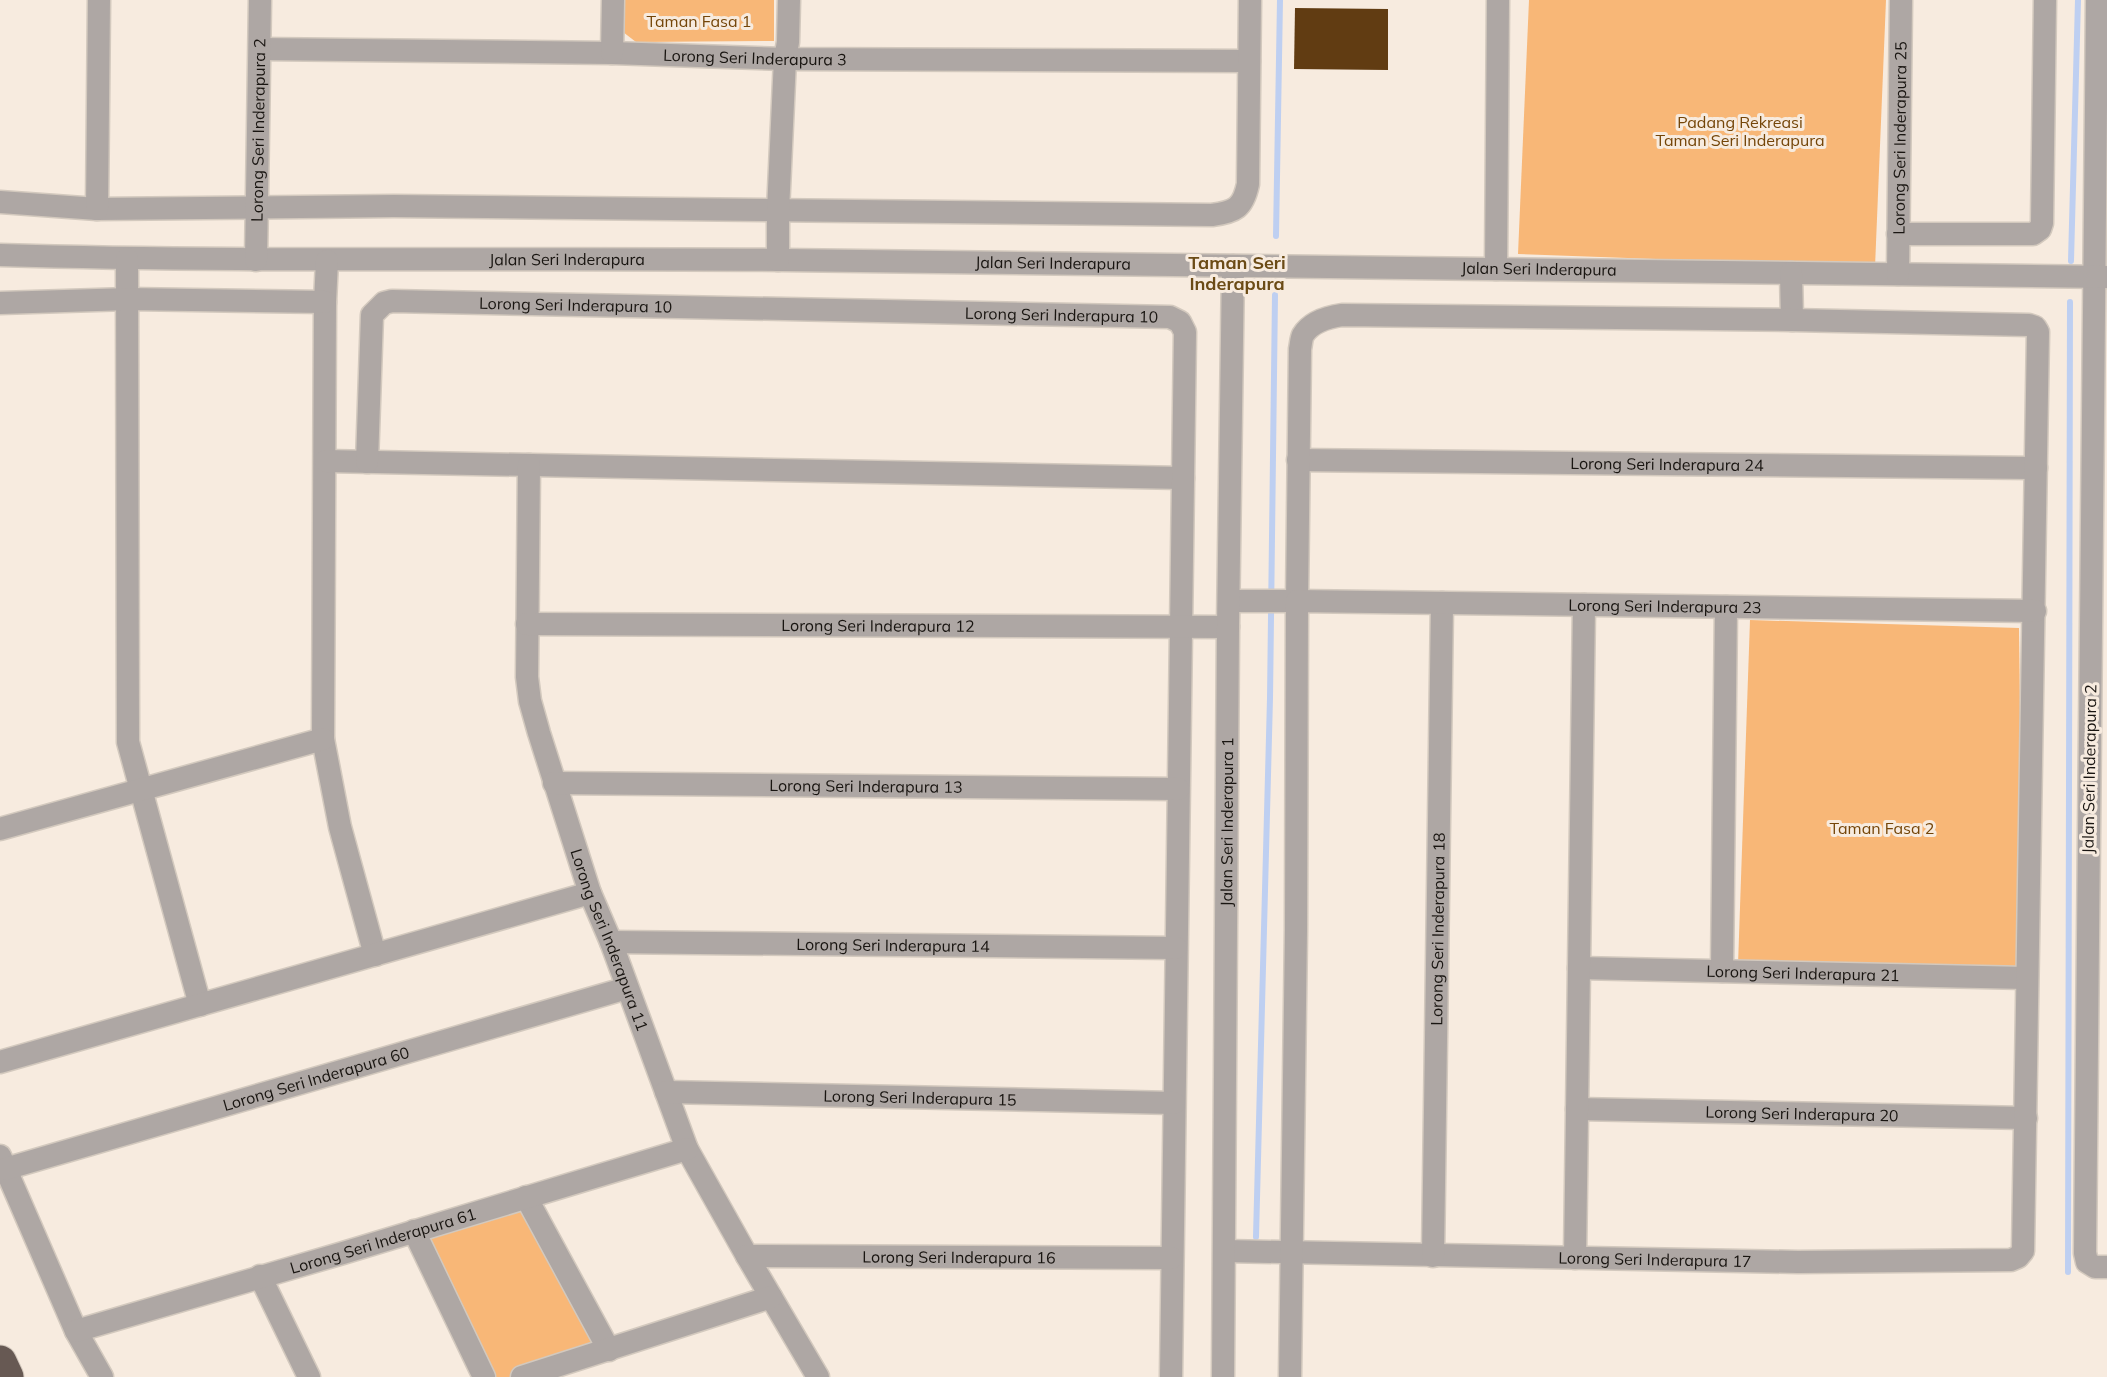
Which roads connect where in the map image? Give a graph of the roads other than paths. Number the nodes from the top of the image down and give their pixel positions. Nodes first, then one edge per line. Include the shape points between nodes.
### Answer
1 (99, 0) edge
2 (260, 0) edge
3 (614, 0) edge
4 (789, 0) edge
5 (1250, 0) edge
6 (1498, 0) edge
7 (1900, 0) edge
8 (2045, 0) edge
9 (2097, 0) edge
10 (260, 50) junction
11 (612, 53) junction
12 (785, 59) junction
13 (1249, 61) junction
14 (2102, 83) edge
15 (0, 202) edge
16 (97, 208) junction
17 (256, 208) junction
18 (778, 211) junction
19 (2100, 227) edge
20 (1898, 234) junction
21 (0, 255) edge
22 (127, 259) junction
23 (256, 260) junction
24 (778, 260) junction
25 (327, 261) junction
26 (1233, 266) junction
27 (1496, 269) junction
28 (1791, 273) junction
29 (1898, 274) junction
30 (2100, 277) edge
31 (129, 299) junction
32 (326, 302) junction
33 (0, 303) edge
34 (1791, 320) junction
35 (2100, 325) edge
36 (1298, 460) junction
37 (326, 461) junction
38 (368, 462) junction
39 (529, 465) junction
40 (2037, 468) junction
41 (2100, 468) edge
42 (1183, 478) junction
43 (1239, 601) junction
44 (1288, 601) junction
45 (1442, 603) junction
46 (1584, 605) junction
47 (1726, 607) junction
48 (2035, 611) junction
49 (2099, 612) edge
50 (526, 624) junction
51 (1179, 627) junction
52 (1228, 627) junction
53 (322, 738) junction
54 (2098, 752) edge
55 (554, 783) junction
56 (140, 789) junction
57 (1178, 789) junction
58 (0, 829) edge
59 (590, 893) junction
60 (611, 942) junction
61 (1176, 948) junction
62 (375, 955) junction
63 (1579, 968) junction
64 (1722, 971) junction
65 (2026, 978) junction
66 (627, 988) junction
67 (200, 1005) junction
68 (0, 1062) edge
69 (666, 1092) junction
70 (1174, 1103) junction
71 (1577, 1109) junction
72 (2026, 1118) junction
73 (687, 1149) junction
74 (2, 1162) edge
75 (526, 1197) junction
76 (414, 1231) junction
77 (1225, 1251) junction
78 (1292, 1253) junction
79 (747, 1256) junction
80 (1433, 1256) junction
81 (1171, 1258) junction
82 (1575, 1258) junction
83 (2097, 1265) edge
84 (260, 1276) junction
85 (771, 1297) junction
86 (76, 1331) junction
87 (609, 1350) junction
88 (0, 1362) edge
89 (7, 1377) edge
90 (102, 1377) edge
91 (309, 1377) edge
92 (484, 1377) edge
93 (522, 1377) edge
94 (818, 1377) edge
95 (1171, 1377) edge
96 (1223, 1377) edge
97 (1290, 1377) edge

1 - 16 street
2 - 10 street, Lorong Seri Inderapura 2
3 - 11 street
4 - 12 street
5 - 13 street
6 - 27 street
7 - 20 street, Lorong Seri Inderapura 25
8 - 20 street via 2040,229 2033,234
9 - 14 street, Jalan Seri Inderapura 2
10 - 11 street, Lorong Seri Inderapura 3
10 - 17 street, Lorong Seri Inderapura 2
11 - 12 street, Lorong Seri Inderapura 3
12 - 13 street, Lorong Seri Inderapura 3
12 - 18 street
13 - 18 street via 1248,184 1238,208 1226,213
14 - 19 street, Jalan Seri Inderapura 2
15 - 16 street
16 - 17 street
17 - 18 street
17 - 23 street, Lorong Seri Inderapura 2
18 - 24 street
19 - 30 street, Jalan Seri Inderapura 2
20 - 29 street, Lorong Seri Inderapura 25
21 - 22 street, Jalan Seri Inderapura
22 - 23 street, Jalan Seri Inderapura
22 - 31 street
23 - 25 street, Jalan Seri Inderapura
24 - 25 street, Jalan Seri Inderapura
24 - 26 street, Jalan Seri Inderapura
25 - 32 street
26 - 27 street, Jalan Seri Inderapura
26 - 43 street, Jalan Seri Inderapura 1
27 - 28 street, Jalan Seri Inderapura
28 - 29 street, Jalan Seri Inderapura
28 - 34 street
29 - 30 street, Jalan Seri Inderapura
30 - 35 street, Jalan Seri Inderapura 2
31 - 32 street
31 - 33 street
31 - 56 street via 128,742
32 - 37 street
34 - 36 street via 1342,315 1326,318 1303,335 1299,349
34 - 40 street via 2035,327
35 - 41 street, Jalan Seri Inderapura 2
36 - 40 street, Lorong Seri Inderapura 24
36 - 44 street
37 - 38 street
37 - 53 street
38 - 39 street
38 - 42 street, Lorong Seri Inderapura 10 via 372,315 384,303 1170,316 1180,322 1185,332
39 - 42 street
39 - 50 street, Lorong Seri Inderapura 11
40 - 48 street
41 - 49 street, Jalan Seri Inderapura 2
42 - 51 street, Lorong Seri Inderapura 10
43 - 44 street, Lorong Seri Inderapura 23
43 - 52 street, Jalan Seri Inderapura 1
44 - 45 street, Lorong Seri Inderapura 23
44 - 78 street
45 - 46 street, Lorong Seri Inderapura 23
45 - 80 street, Lorong Seri Inderapura 18
46 - 47 street, Lorong Seri Inderapura 23
46 - 63 street
47 - 48 street, Lorong Seri Inderapura 23
47 - 64 street
48 - 65 street
49 - 54 street, Jalan Seri Inderapura 2
50 - 51 street, Lorong Seri Inderapura 12
50 - 55 street, Lorong Seri Inderapura 11 via 530,701
51 - 52 street, Lorong Seri Inderapura 12
51 - 57 street, Lorong Seri Inderapura 10
52 - 77 street, Jalan Seri Inderapura 1
53 - 56 street
53 - 62 street via 340,827
54 - 83 street, Jalan Seri Inderapura 2 via 2085,1253
55 - 57 street, Lorong Seri Inderapura 13
55 - 59 street, Lorong Seri Inderapura 11
56 - 58 street
56 - 67 street
57 - 61 street, Lorong Seri Inderapura 10
59 - 60 street, Lorong Seri Inderapura 11
59 - 62 street
60 - 61 street, Lorong Seri Inderapura 14
60 - 66 street, Lorong Seri Inderapura 11
61 - 70 street, Lorong Seri Inderapura 10
62 - 67 street
63 - 64 street, Lorong Seri Inderapura 21
63 - 71 street
64 - 65 street, Lorong Seri Inderapura 21
65 - 72 street
66 - 69 street, Lorong Seri Inderapura 11
66 - 74 street, Lorong Seri Inderapura 60
67 - 68 street
69 - 70 street, Lorong Seri Inderapura 15
69 - 73 street, Lorong Seri Inderapura 11
70 - 81 street, Lorong Seri Inderapura 10
71 - 72 street, Lorong Seri Inderapura 20
71 - 82 street
72 - 82 street, Lorong Seri Inderapura 17 via 2023,1251 2011,1260
73 - 75 street, Lorong Seri Inderapura 61
73 - 79 street, Lorong Seri Inderapura 11
74 - 86 street
75 - 76 street, Lorong Seri Inderapura 61
75 - 87 street
76 - 84 street, Lorong Seri Inderapura 61
76 - 92 street
77 - 78 street, Lorong Seri Inderapura 17
77 - 96 street, Jalan Seri Inderapura 1
78 - 80 street, Lorong Seri Inderapura 17
78 - 97 street
79 - 81 street, Lorong Seri Inderapura 16
79 - 85 street, Lorong Seri Inderapura 11
80 - 82 street, Lorong Seri Inderapura 17
81 - 95 street, Lorong Seri Inderapura 10
84 - 86 street, Lorong Seri Inderapura 61
84 - 91 street
85 - 87 street
85 - 94 street, Lorong Seri Inderapura 11
86 - 90 street
87 - 93 street
88 - 89 highway

